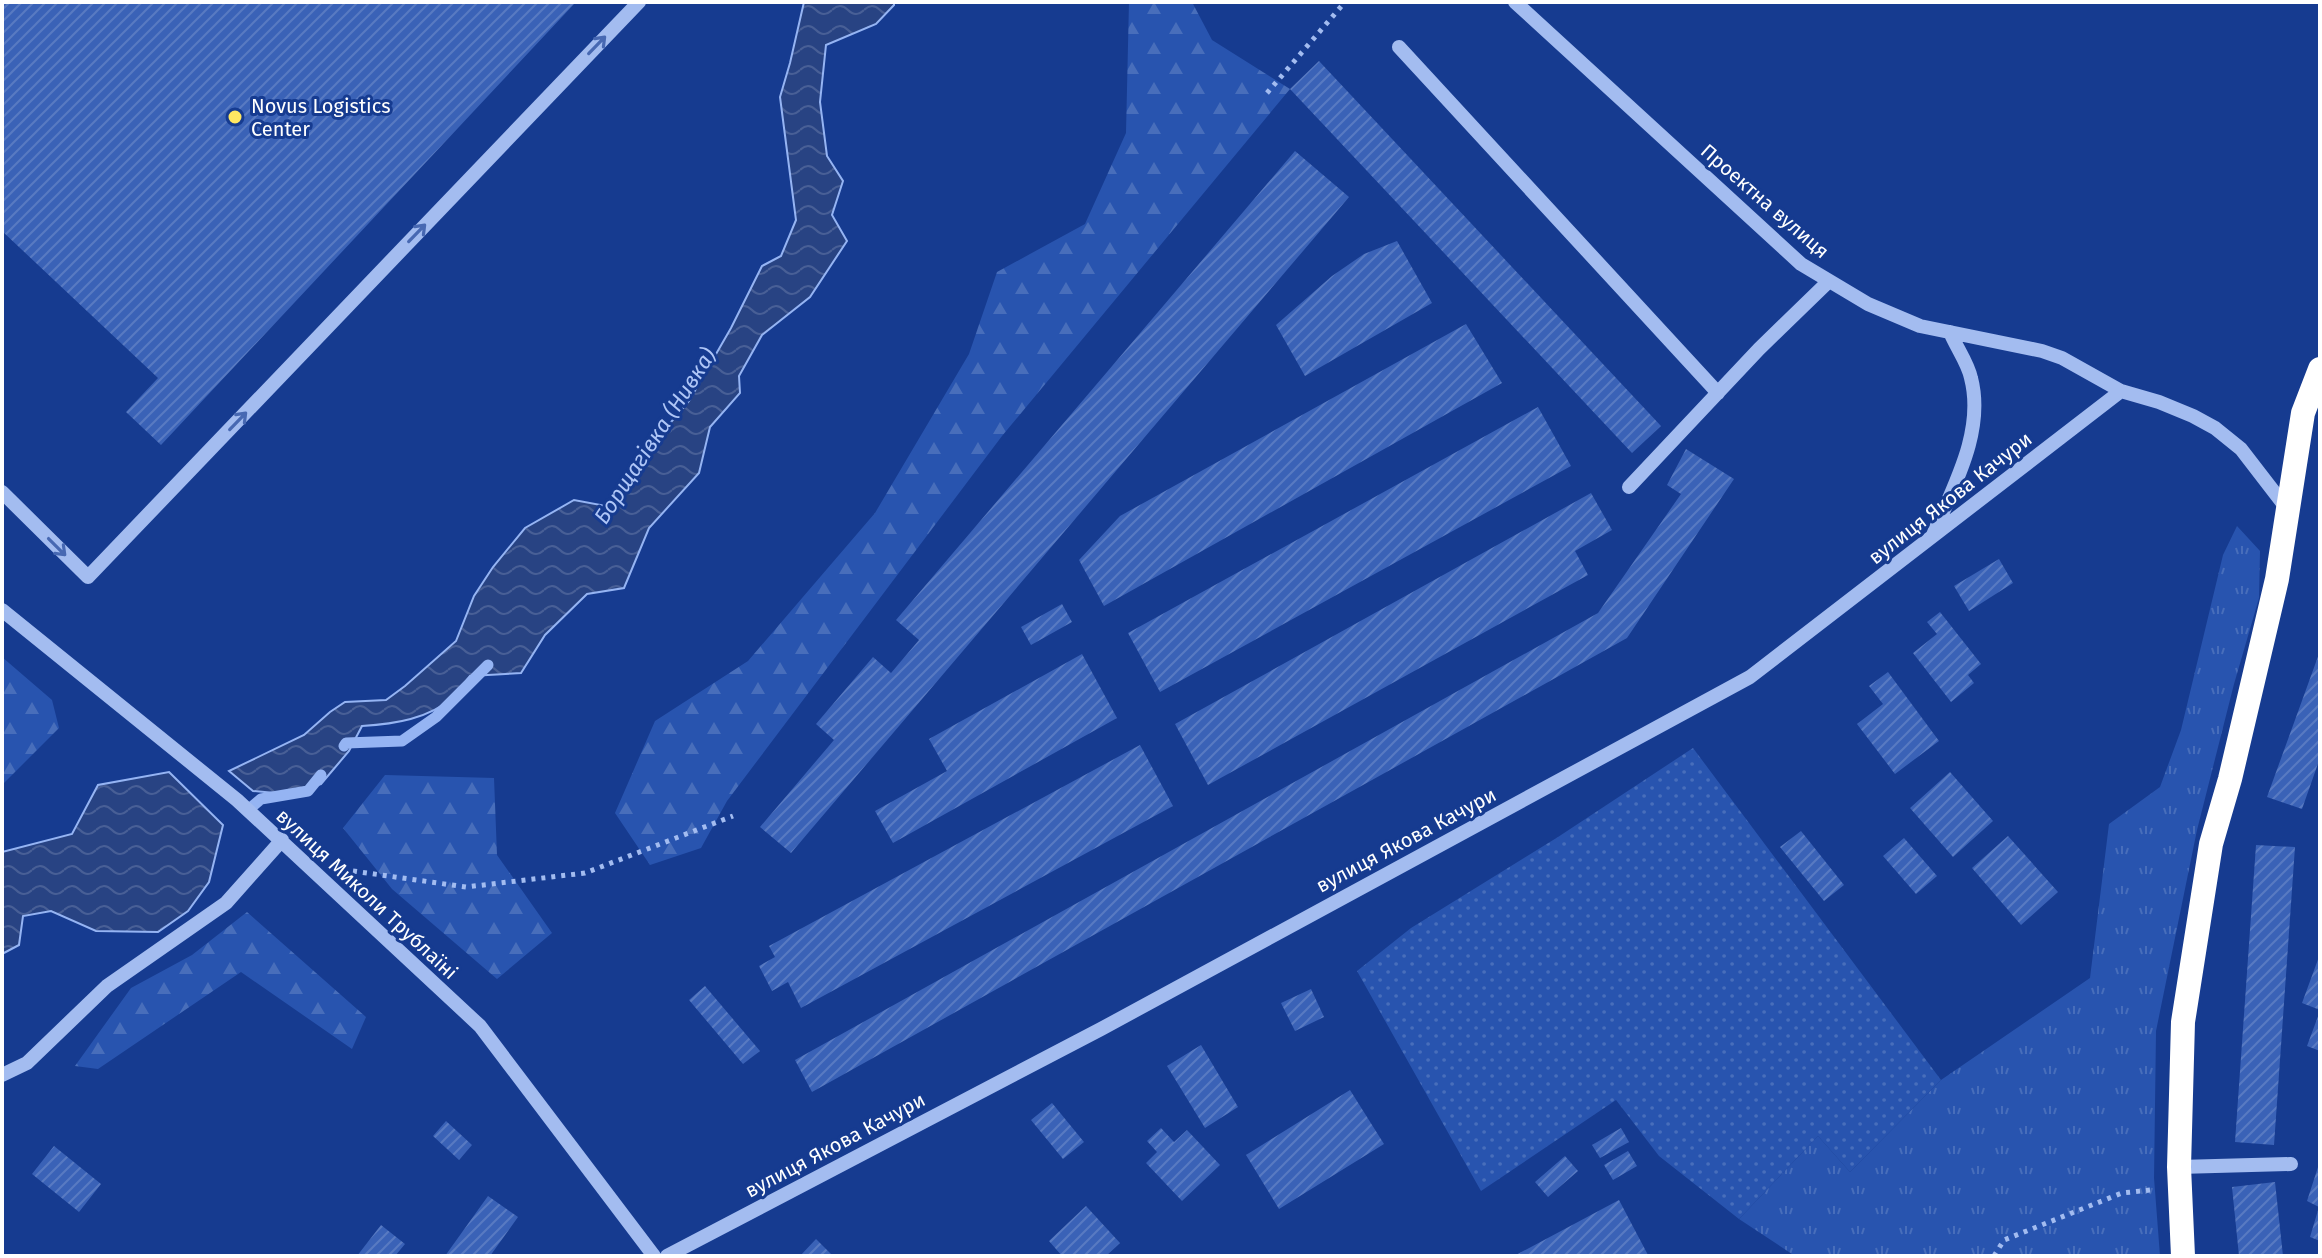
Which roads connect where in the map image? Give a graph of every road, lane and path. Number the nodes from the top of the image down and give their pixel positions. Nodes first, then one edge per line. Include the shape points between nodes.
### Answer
1 (639, 2) edge
2 (1345, 2) edge
3 (1515, 2) edge
4 (1399, 47) dead end
5 (1267, 93) dead end
6 (1828, 282) junction
7 (1950, 332) junction
8 (2320, 369) edge
9 (2121, 391) junction
10 (1718, 393) junction
11 (1629, 487) dead end
12 (2, 492) edge
13 (2289, 512) junction
14 (1933, 536) junction
15 (2, 610) edge
16 (733, 816) dead end
17 (282, 840) junction
18 (308, 865) junction
19 (2, 1075) edge
20 (2291, 1164) dead end
21 (2179, 1177) junction
22 (654, 1256) edge
23 (667, 1256) edge
24 (1994, 1256) edge
25 (2183, 1256) edge

12 -> 1 street via 88,577
2 - 5 path
3 - 6 street, Проектна вулиця via 1776,242
4 - 10 street
6 - 7 street, Проектна вулиця via 1920,326
6 - 10 street
7 - 9 street, Проектна вулиця via 2042,351
7 - 14 street via 1971,377 1975,420
8 - 13 highway via 2303,413
9 - 13 street, Проектна вулиця via 2215,428 2241,449
9 - 14 street, вулиця Якова Качури
10 - 11 street
13 - 21 highway via 2211,844 2183,1022
14 - 23 street, вулиця Якова Качури via 1750,677 1101,1029
15 - 17 street, вулиця Миколи Трублаїні
16 - 18 path via 585,873 466,887
17 - 18 street, вулиця Миколи Трублаїні
17 - 19 street via 226,903 107,986 27,1063
18 - 22 street, вулиця Миколи Трублаїні via 480,1026
20 - 21 street
21 - 24 path via 2122,1193 2004,1240
21 - 25 highway

